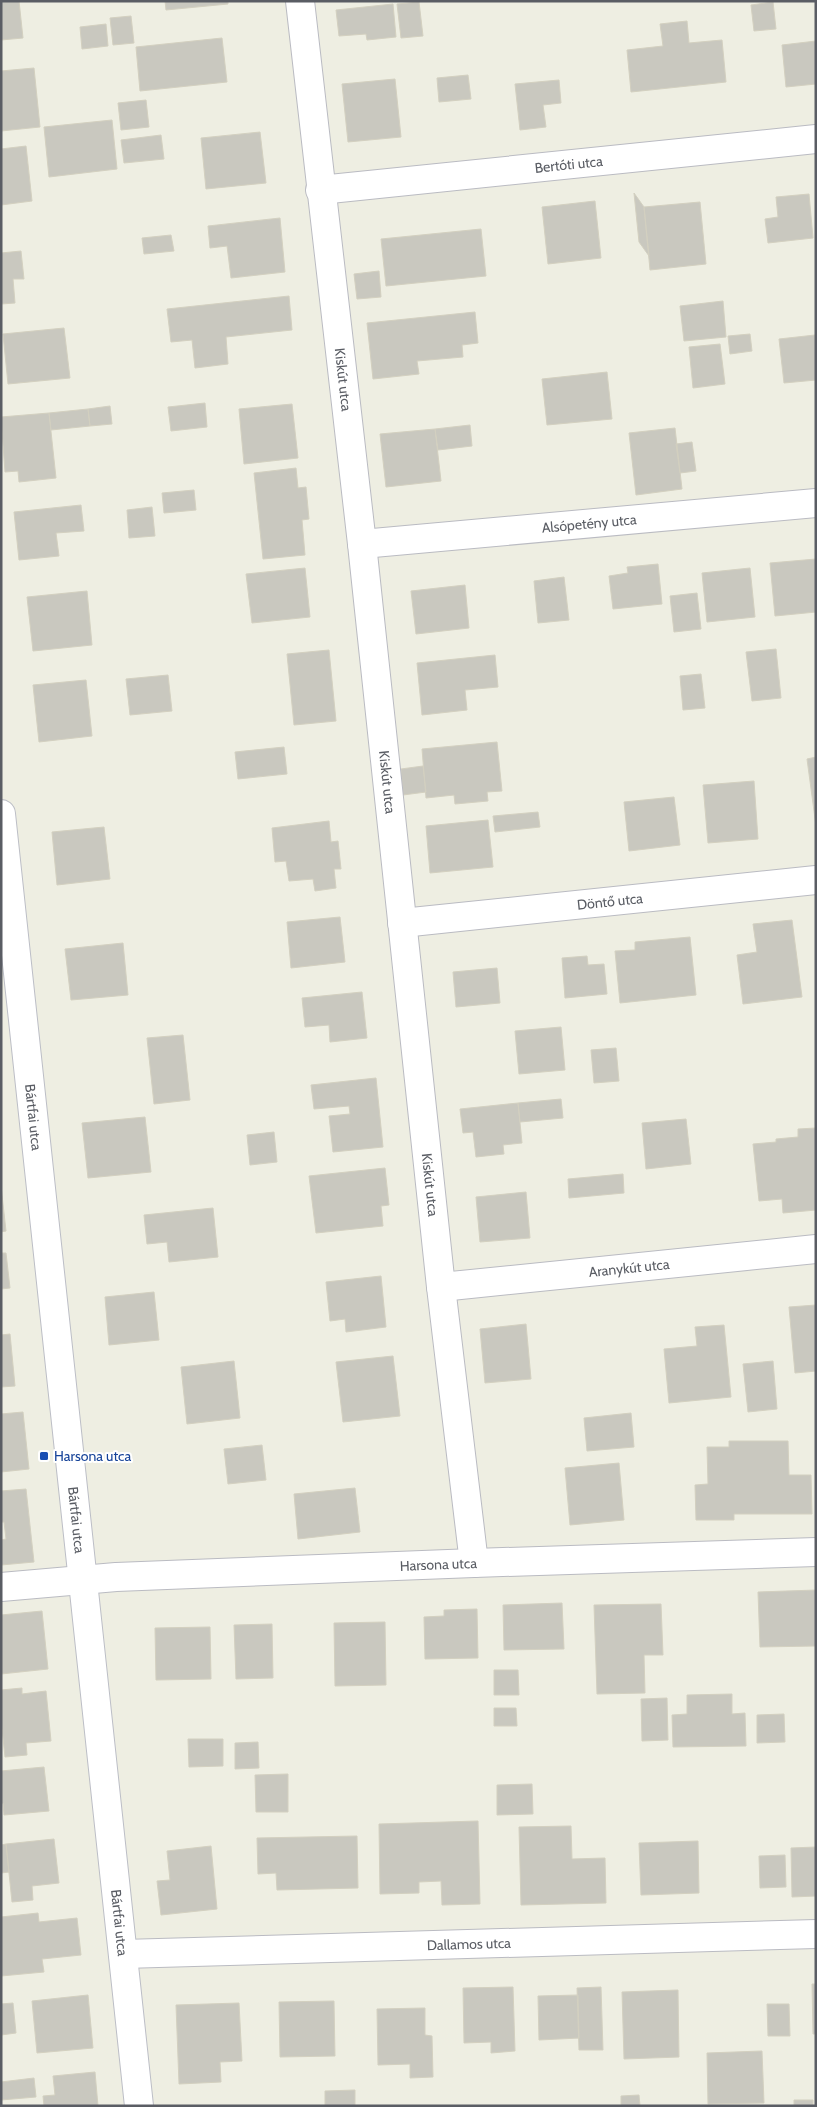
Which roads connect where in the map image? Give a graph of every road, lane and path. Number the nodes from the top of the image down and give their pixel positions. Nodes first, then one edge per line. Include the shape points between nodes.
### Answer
1 (300, 1) edge
2 (816, 139) edge
3 (320, 190) junction
4 (816, 503) edge
5 (362, 544) junction
6 (1, 814) edge
7 (816, 880) edge
8 (402, 923) junction
9 (816, 1249) edge
10 (441, 1287) junction
11 (816, 1552) edge
12 (474, 1563) junction
13 (84, 1578) junction
14 (1, 1587) edge
15 (816, 1934) edge
16 (122, 1954) junction
17 (139, 2106) edge

1 - 3 street, Kiskút utca
2 - 3 street, Bertóti utca
3 - 5 street, Kiskút utca
4 - 5 street, Alsópetény utca
5 - 8 street, Kiskút utca
6 - 13 street, Bártfai utca
7 - 8 street, Döntő utca
8 - 10 street, Kiskút utca
9 - 10 street, Aranykút utca
10 - 12 street, Kiskút utca
11 - 12 street, Harsona utca
12 - 13 street, Harsona utca
13 - 14 street, Harsona utca
13 - 16 street, Bártfai utca
15 - 16 street, Dallamos utca
16 - 17 street, Bártfai utca

